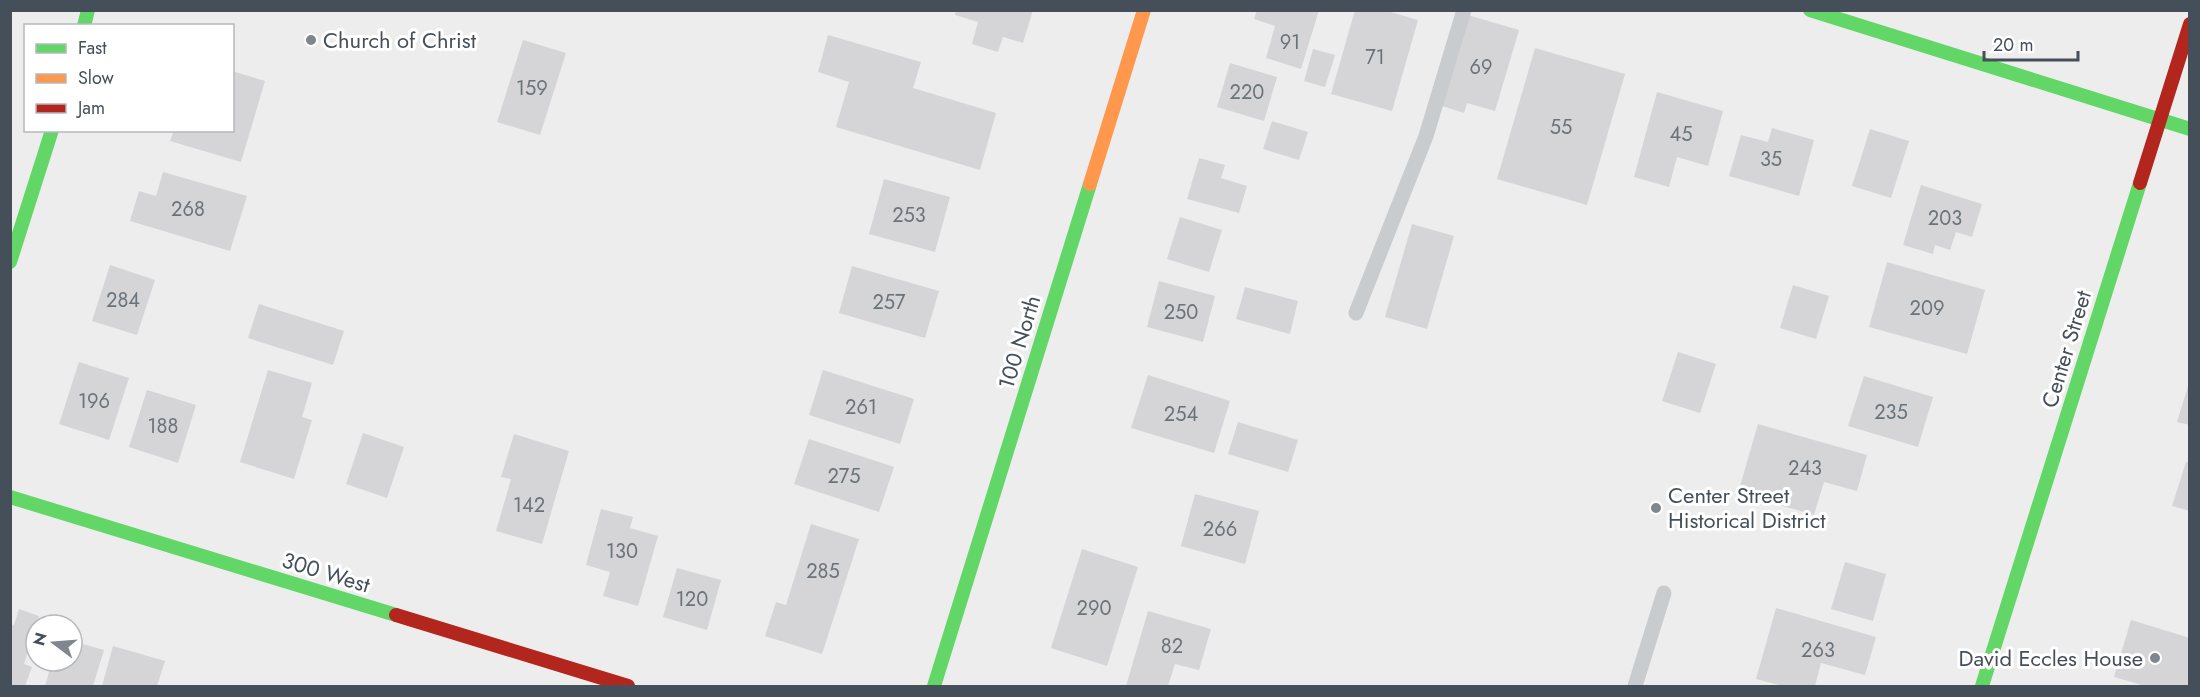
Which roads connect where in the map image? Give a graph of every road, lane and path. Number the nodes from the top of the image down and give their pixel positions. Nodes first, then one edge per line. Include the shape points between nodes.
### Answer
1 (1144, 10) edge
2 (1464, 10) edge
3 (1810, 10) edge
4 (2190, 24) edge
5 (2160, 120) junction
6 (2190, 129) edge
7 (51, 132) edge
8 (10, 262) edge
9 (1356, 313) dead end
10 (10, 497) edge
11 (1664, 592) dead end
12 (628, 687) edge
13 (934, 687) edge
14 (1635, 687) edge
15 (1982, 687) edge

1 - 13 main road, 100 North
2 - 9 lane via 1426,136
3 - 5 main road
4 - 5 main road, Center Street
5 - 6 main road
5 - 15 main road, Center Street
7 - 8 main road
10 - 12 main road, 300 West
11 - 14 lane

